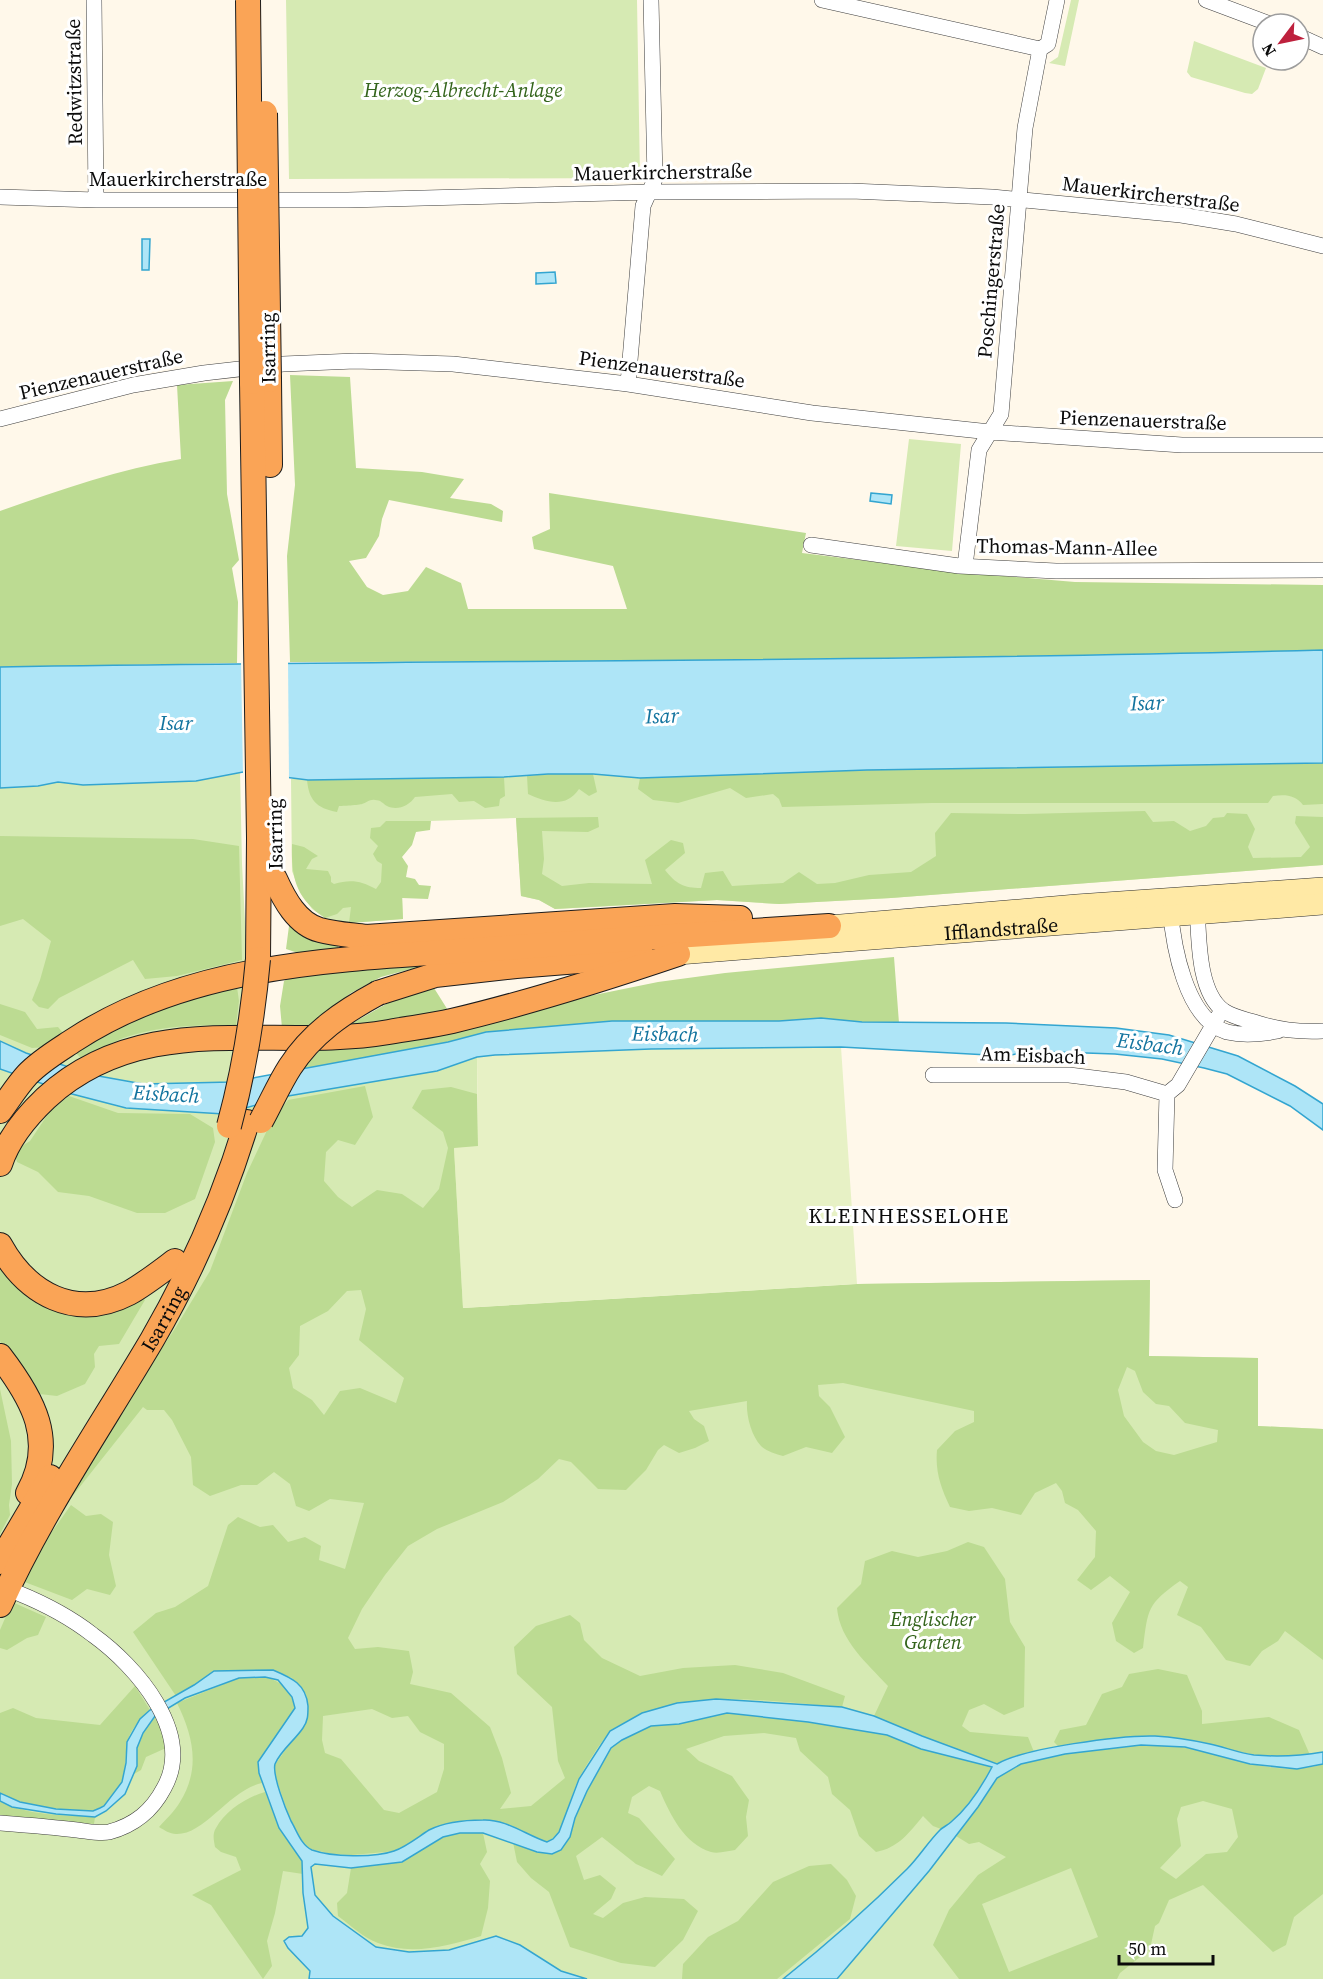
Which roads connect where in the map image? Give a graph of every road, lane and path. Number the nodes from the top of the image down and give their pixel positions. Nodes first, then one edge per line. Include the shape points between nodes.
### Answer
1 (94, 0) edge
2 (248, 0) edge
3 (263, 0) edge
4 (651, 0) edge
5 (822, 0) edge
6 (1057, 0) edge
7 (1206, 0) edge
8 (1251, 17) edge
9 (1040, 49) junction
10 (651, 192) junction
11 (0, 197) edge
12 (1019, 199) junction
13 (96, 200) junction
14 (1323, 246) edge
15 (260, 381) junction
16 (628, 384) junction
17 (0, 419) edge
18 (990, 432) junction
19 (1323, 445) edge
20 (811, 545) dead end
21 (965, 566) junction
22 (1323, 570) edge
23 (270, 868) junction
24 (1323, 888) edge
25 (1323, 904) edge
26 (1197, 905) junction
27 (1170, 907) junction
28 (829, 926) junction
29 (678, 954) junction
30 (1222, 1010) junction
31 (1210, 1031) junction
32 (1283, 1031) junction
33 (1323, 1031) edge
34 (933, 1075) dead end
35 (1167, 1094) junction
36 (0, 1111) edge
37 (246, 1123) junction
38 (0, 1164) edge
39 (1175, 1200) dead end
40 (0, 1245) edge
41 (175, 1261) junction
42 (0, 1356) edge
43 (3, 1555) edge
44 (9, 1599) edge
45 (0, 1823) edge

1 - 13 street, Redwitzstraße
2 - 15 highway, Isarring, bridge
3 - 15 highway, Isarring, bridge
4 - 10 street via 655,179
5 - 9 street
6 - 9 street, Poschingerstraße via 1048,44
7 - 8 street
9 - 12 street, Poschingerstraße via 1025,128
10 - 12 street, Mauerkircherstraße via 829,190
10 - 13 street, Mauerkircherstraße via 348,200
10 - 16 street via 643,206
11 - 13 street, Mauerkircherstraße
12 - 14 street, Mauerkircherstraße via 1181,215
12 - 18 street, Poschingerstraße via 1001,414
15 - 23 highway, Isarring
16 - 17 street, Pienzenauerstraße via 453,364 283,364 133,385
16 - 18 street, Pienzenauerstraße via 812,413
18 - 19 street, Pienzenauerstraße via 1182,445
18 - 21 street, Poschingerstraße via 979,450
20 - 21 street, Thomas-Mann-Allee
21 - 22 street, Thomas-Mann-Allee via 1056,571
23 - 28 highway via 298,917 318,930 366,937 675,916 780,919
23 - 37 highway, Isarring via 262,1056
24 - 26 main road, Ifflandstraße
25 - 26 main road, Ifflandstraße
26 - 27 main road, Ifflandstraße
26 - 30 street via 1201,964 1211,995
27 - 28 main road, Ifflandstraße
27 - 29 main road, Ifflandstraße
27 - 31 street via 1183,976
28 - 36 highway via 320,962 224,978 179,989 95,1026 28,1075
29 - 37 highway, bridge via 435,975 378,993 337,1018 302,1050
29 - 38 highway via 451,1021 364,1036 196,1038 151,1045 93,1064 56,1089 24,1122
30 - 31 street
30 - 32 street
31 - 32 street via 1255,1035
31 - 35 street via 1178,1085
32 - 33 street
34 - 35 street, Am Eisbach via 1069,1075 1126,1082
35 - 39 street via 1165,1163
37 - 41 highway, Isarring via 209,1187
37 - 44 highway, Isarring via 210,1226 180,1287 19,1565
40 - 41 highway via 27,1282 49,1296 74,1303 101,1302 128,1293
41 - 43 highway, Isarring via 140,1330
42 - 43 highway via 20,1383 41,1431 41,1458 35,1481 10,1527
44 - 45 street via 48,1605 94,1635 123,1662 165,1716 174,1757 168,1781 156,1803 135,1822 106,1833

